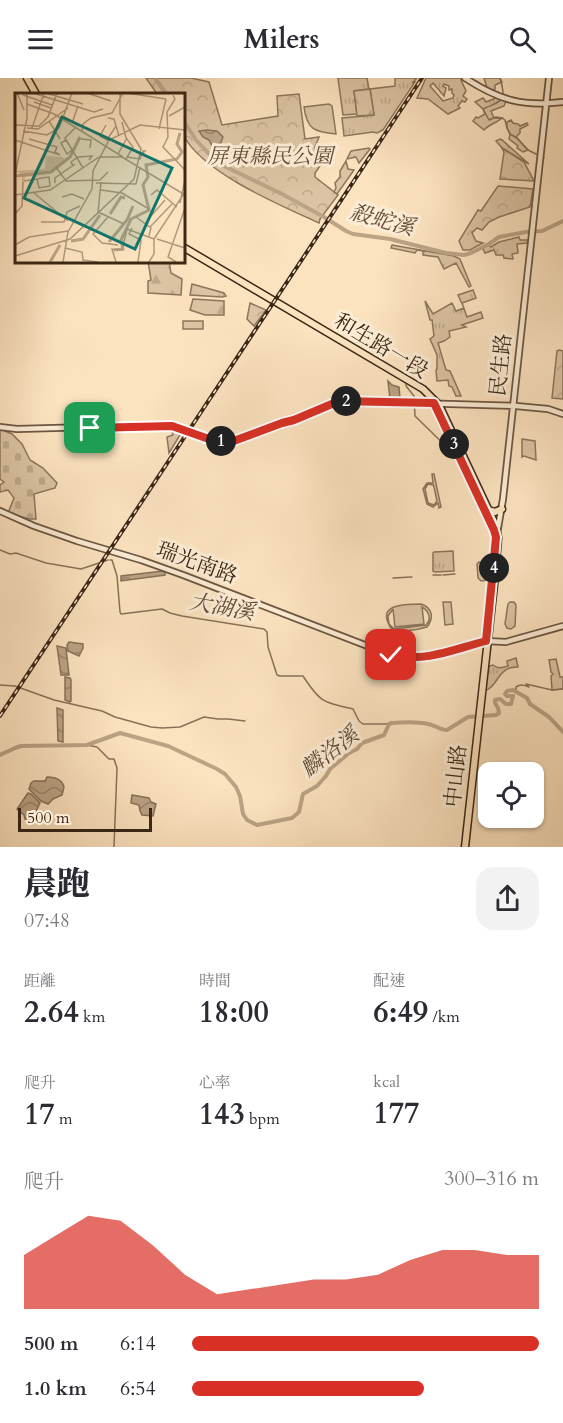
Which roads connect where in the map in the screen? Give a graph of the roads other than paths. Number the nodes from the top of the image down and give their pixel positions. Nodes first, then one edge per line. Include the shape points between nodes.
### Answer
1 (28, 78) edge
2 (465, 78) edge
3 (549, 78) edge
4 (37, 93) edge
5 (563, 102) edge
6 (546, 104) junction
7 (184, 250) edge
8 (436, 403) junction
9 (513, 405) junction
10 (563, 414) edge
11 (0, 427) edge
12 (501, 509) junction
13 (488, 510) junction
14 (0, 511) edge
15 (497, 535) junction
16 (563, 626) edge
17 (487, 641) junction
18 (463, 847) edge

1 - 4 main road
2 - 6 street via 503,98
3 - 6 street, 民生路
5 - 6 street
6 - 9 street, 民生路
7 - 8 main road, 和生路一段 via 406,381
8 - 9 street
8 - 11 street via 339,401 231,442 166,425
8 - 13 main road, 和生路一段
8 - 15 main road, 和生路一段
9 - 10 street
9 - 12 street, 民生路
12 - 13 main road
12 - 15 street, 民生路
13 - 15 main road, 和生路一段
14 - 17 street, 瑞光南路 via 183,575 391,655 426,657
15 - 17 main road, 中山路
16 - 17 street, 瑞光南路 via 506,642
17 - 18 main road, 中山路

